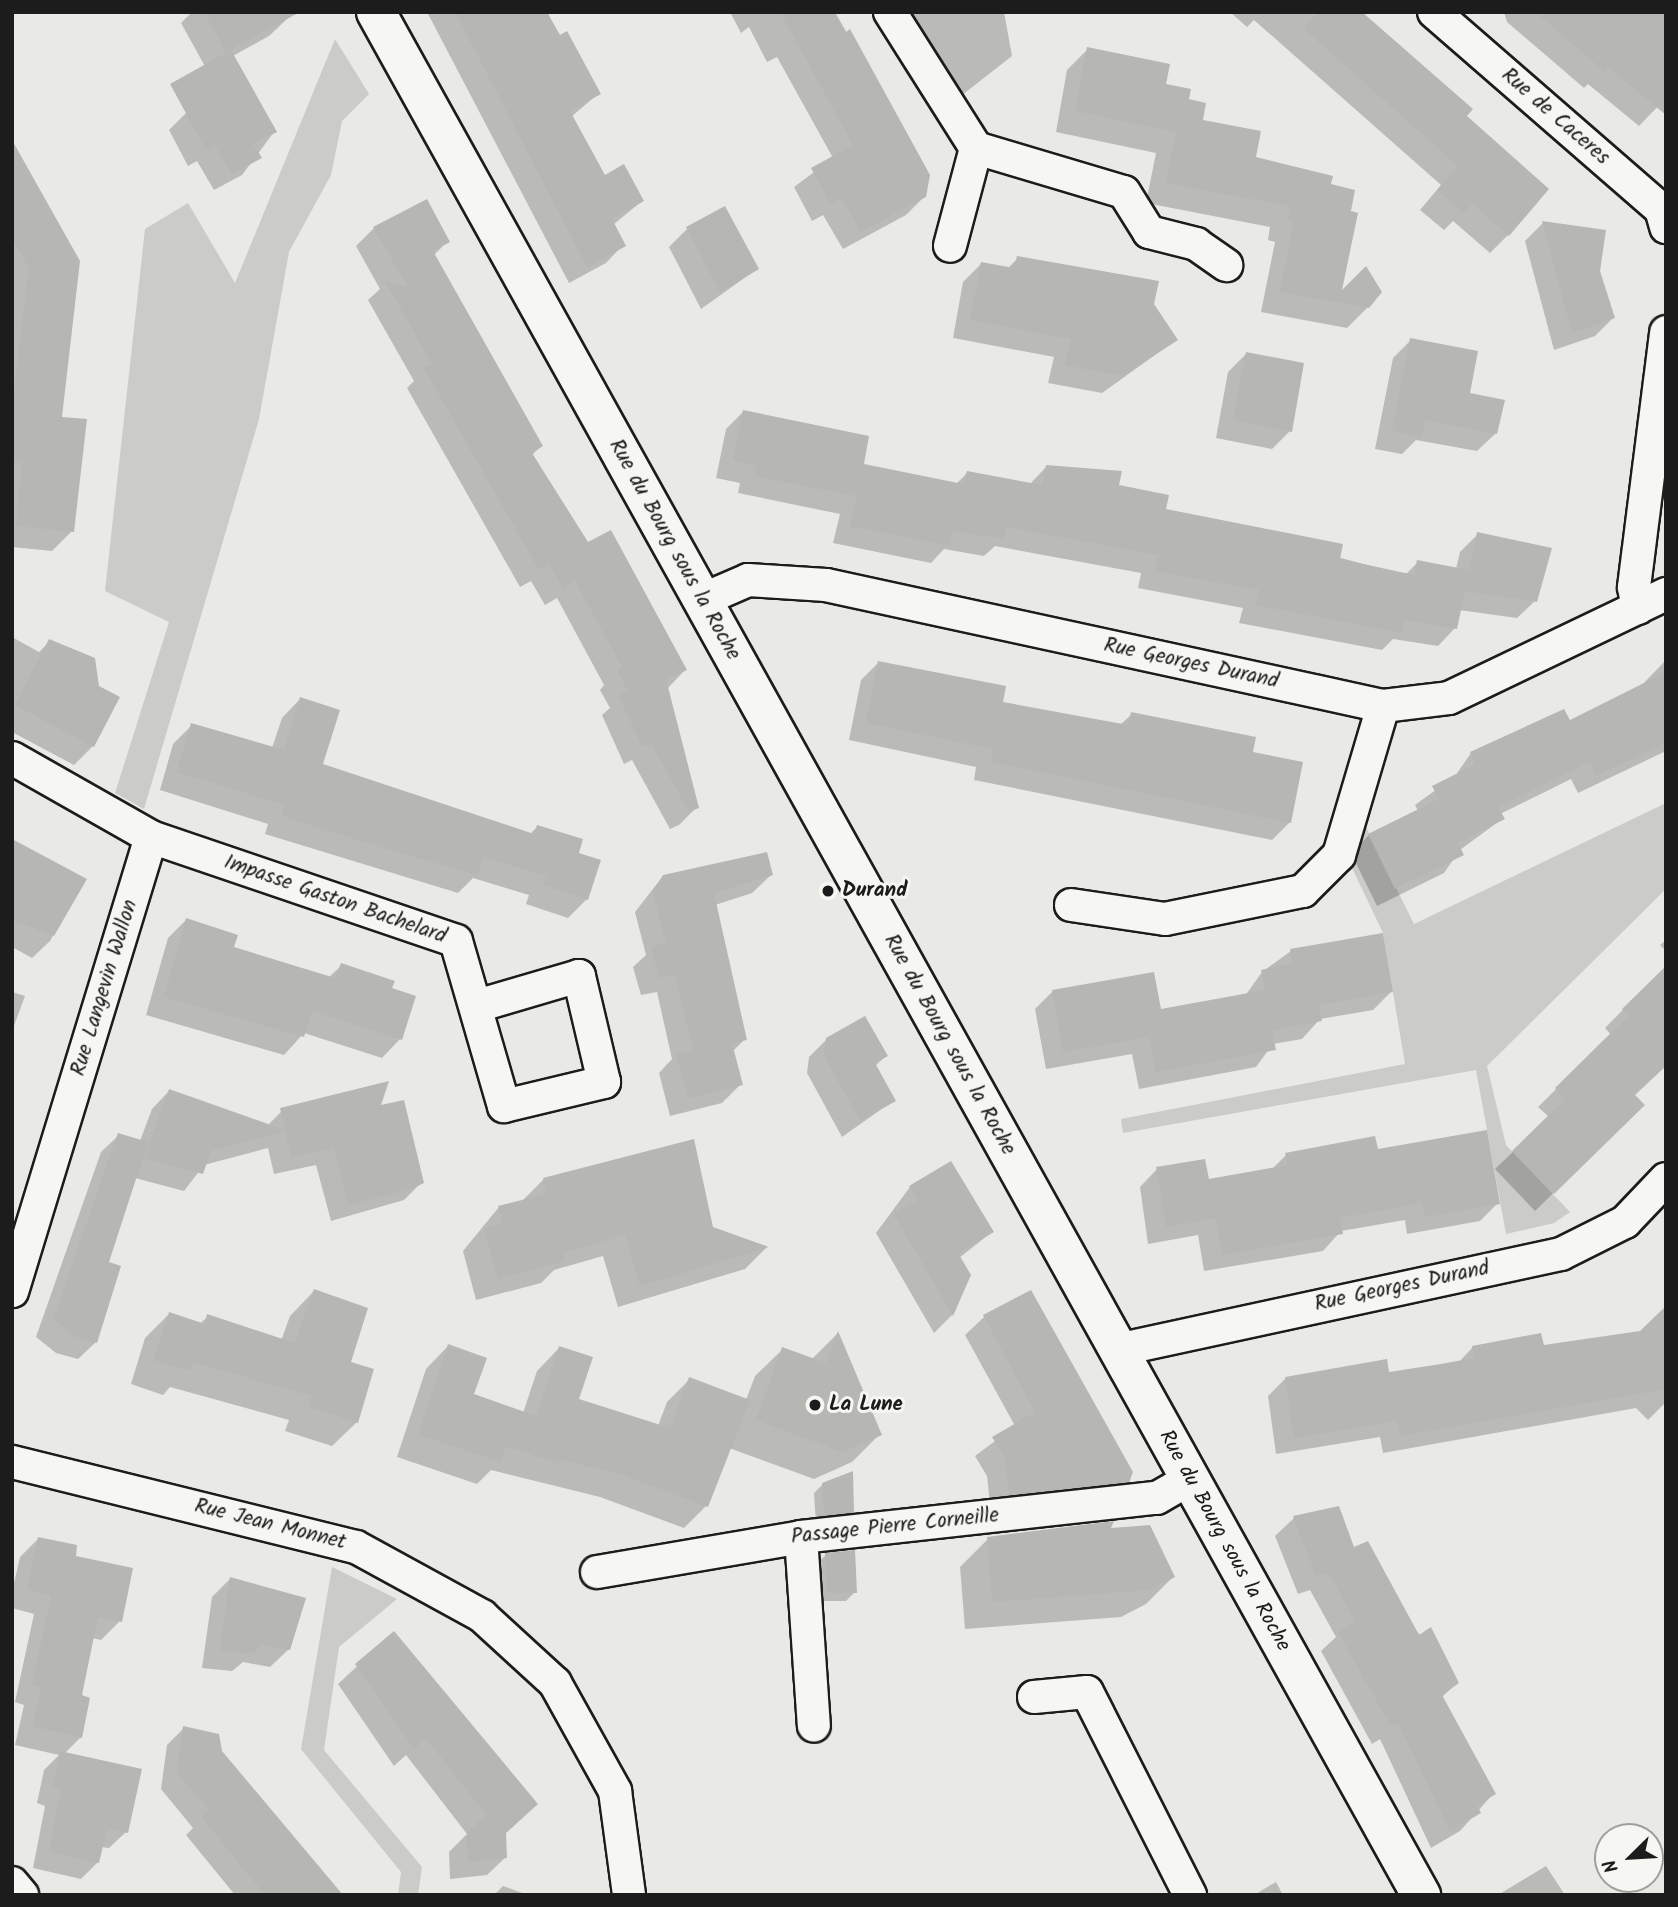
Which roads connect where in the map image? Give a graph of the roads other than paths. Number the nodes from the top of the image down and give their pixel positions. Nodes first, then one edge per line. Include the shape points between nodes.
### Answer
1 (376, 12) edge
2 (890, 12) edge
3 (1434, 12) edge
4 (976, 148) junction
5 (1666, 227) edge
6 (950, 246) dead end
7 (1226, 265) dead end
8 (1666, 332) edge
9 (1666, 594) edge
10 (702, 600) junction
11 (1638, 608) junction
12 (1383, 706) junction
13 (12, 758) edge
14 (151, 837) junction
15 (1071, 905) dead end
16 (477, 1006) junction
17 (1666, 1180) edge
18 (12, 1291) edge
19 (1117, 1350) junction
20 (12, 1462) edge
21 (1190, 1479) junction
22 (801, 1537) junction
23 (597, 1572) dead end
24 (1034, 1697) dead end
25 (814, 1726) dead end
26 (12, 1883) edge
27 (22, 1895) edge
28 (629, 1895) edge
29 (1190, 1895) edge
30 (1421, 1895) edge

1 - 10 main road, Rue du Bourg sous la Roche
2 - 4 street
3 - 5 street, Rue de Caceres via 1661,208
4 - 6 street
4 - 7 street via 1124,192 1149,232 1196,244
8 - 11 street via 1634,587
9 - 11 street, Rue Georges Durand
10 - 12 street, Rue Georges Durand via 748,580 826,585
10 - 19 main road, Rue du Bourg sous la Roche
11 - 12 street, Rue Georges Durand via 1449,698
12 - 15 street via 1339,855 1303,891 1165,919
13 - 14 street
14 - 16 street, Impasse Gaston Bachelard via 456,941
14 - 18 street, Rue Langevin Wallon
16 - 16 street, Impasse Gaston Bachelard via 504,1107 604,1082 579,976
17 - 19 street, Rue Georges Durand via 1625,1222 1561,1254
19 - 21 main road, Rue du Bourg sous la Roche
20 - 28 street, Rue Jean Monnet via 356,1546 482,1616 555,1683 615,1791
21 - 22 street, Passage Pierre Corneille via 1157,1498
21 - 30 main road, Rue du Bourg sous la Roche
22 - 23 street, Passage Pierre Corneille
22 - 25 street
24 - 29 street via 1087,1692
26 - 27 street

